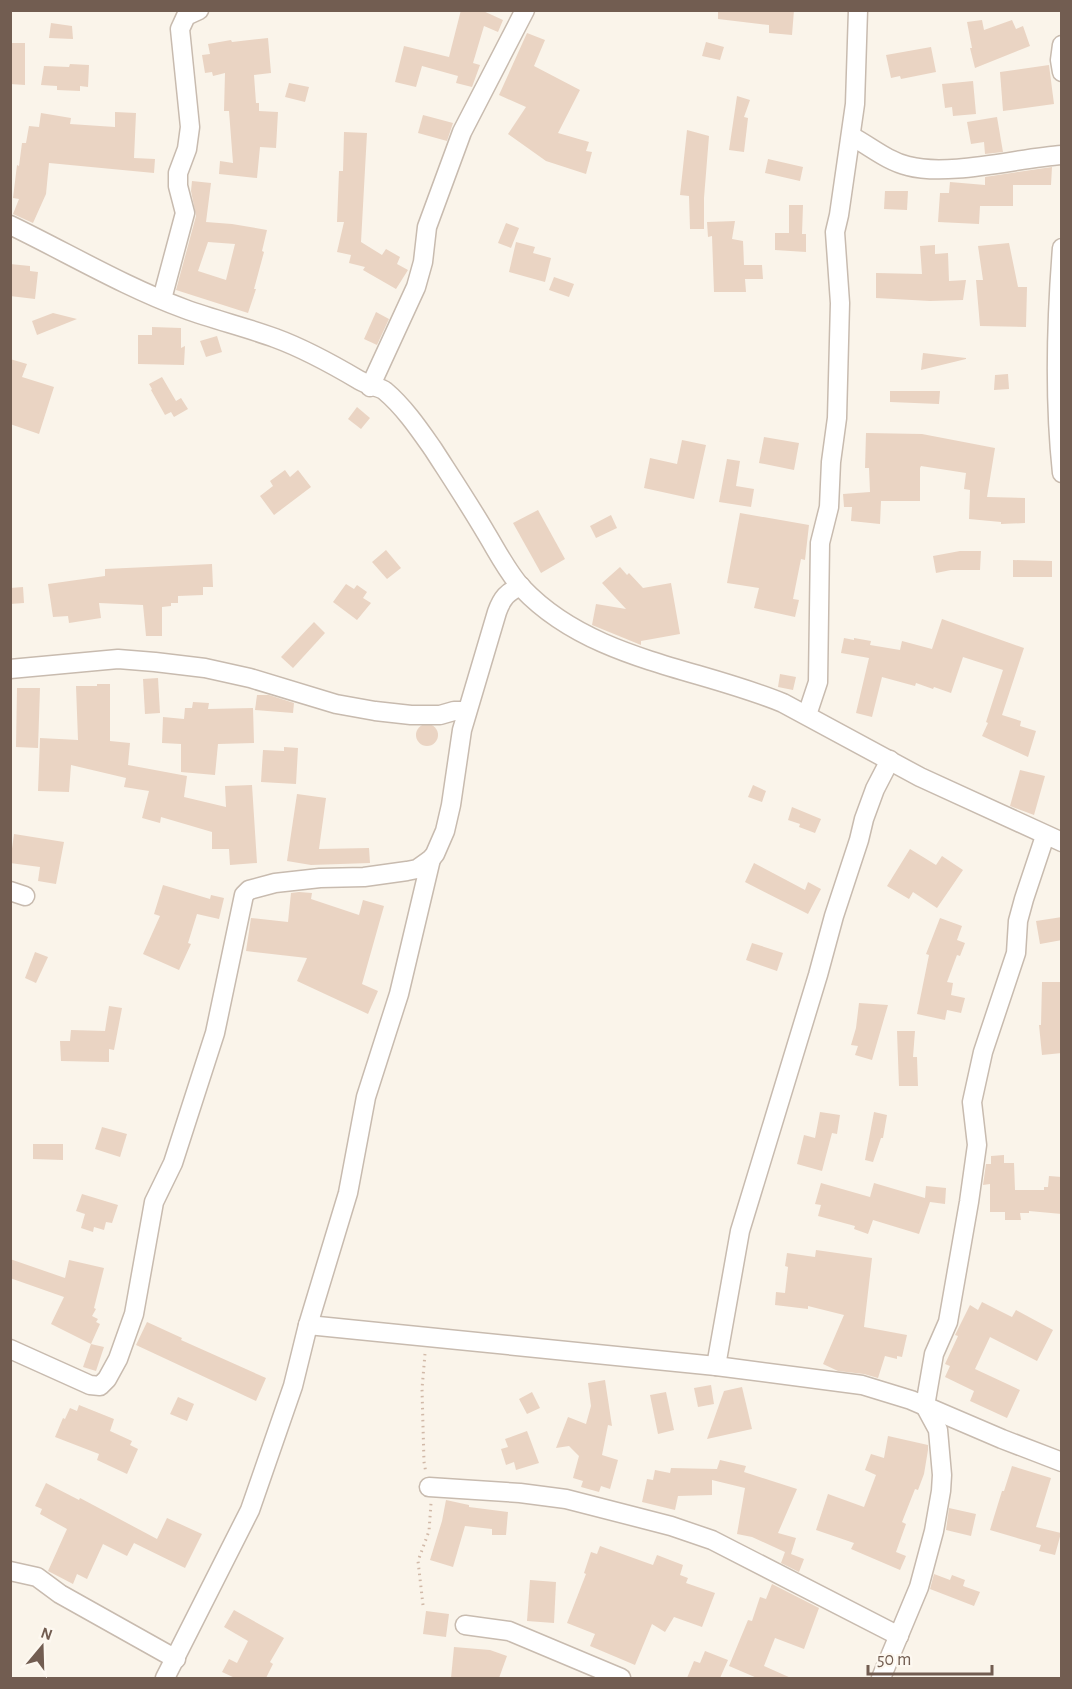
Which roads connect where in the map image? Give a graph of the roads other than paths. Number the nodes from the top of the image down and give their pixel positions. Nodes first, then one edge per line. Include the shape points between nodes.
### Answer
1 (199, 10) edge
2 (525, 10) edge
3 (858, 10) edge
4 (1062, 45) edge
5 (1062, 72) edge
6 (850, 136) junction
7 (1062, 155) edge
8 (10, 225) edge
9 (1062, 248) edge
10 (162, 299) junction
11 (370, 387) junction
12 (1062, 473) edge
13 (521, 586) junction
14 (10, 669) edge
15 (467, 711) junction
16 (807, 715) junction
17 (890, 760) junction
18 (1053, 839) edge
19 (431, 859) junction
20 (308, 1325) junction
21 (10, 1349) edge
22 (716, 1366) junction
23 (925, 1406) junction
24 (1062, 1462) edge
25 (429, 1486) dead end
26 (10, 1571) edge
27 (465, 1625) dead end
28 (899, 1636) junction
29 (176, 1659) junction
30 (165, 1678) edge
31 (621, 1678) edge
32 (881, 1678) edge

1 - 10 street via 186,16 180,29 190,128 178,173 185,213
2 - 11 street via 462,132 427,227 416,287
3 - 6 street
4 - 5 street
6 - 7 street via 885,158 930,169
6 - 16 street via 835,231 840,303 838,394 829,507 820,543 818,682
8 - 10 street
9 - 12 street via 1055,347
10 - 11 street via 275,338
11 - 13 street via 382,389 421,432
13 - 15 street via 502,599
13 - 16 street via 542,606 596,640 759,693
14 - 15 street via 118,659 155,662 205,668 375,711 411,715
15 - 19 street via 449,813
16 - 17 street
17 - 18 street
17 - 22 street via 864,819 740,1231
18 - 23 street via 1024,899 1016,953 983,1052 972,1102 977,1145 969,1202 948,1322 934,1354
19 - 20 street via 399,994 366,1098 348,1193
19 - 21 street via 407,872 275,883 244,895 215,1033 173,1163 154,1202 134,1314 118,1359 100,1386
20 - 22 street
20 - 29 street via 293,1386 249,1510
22 - 23 street via 862,1385
23 - 24 street
23 - 28 street via 938,1430 941,1491 919,1587
25 - 28 street via 566,1499 671,1526 712,1540
26 - 29 street via 37,1577
27 - 31 street via 509,1631
28 - 32 street
29 - 30 street

